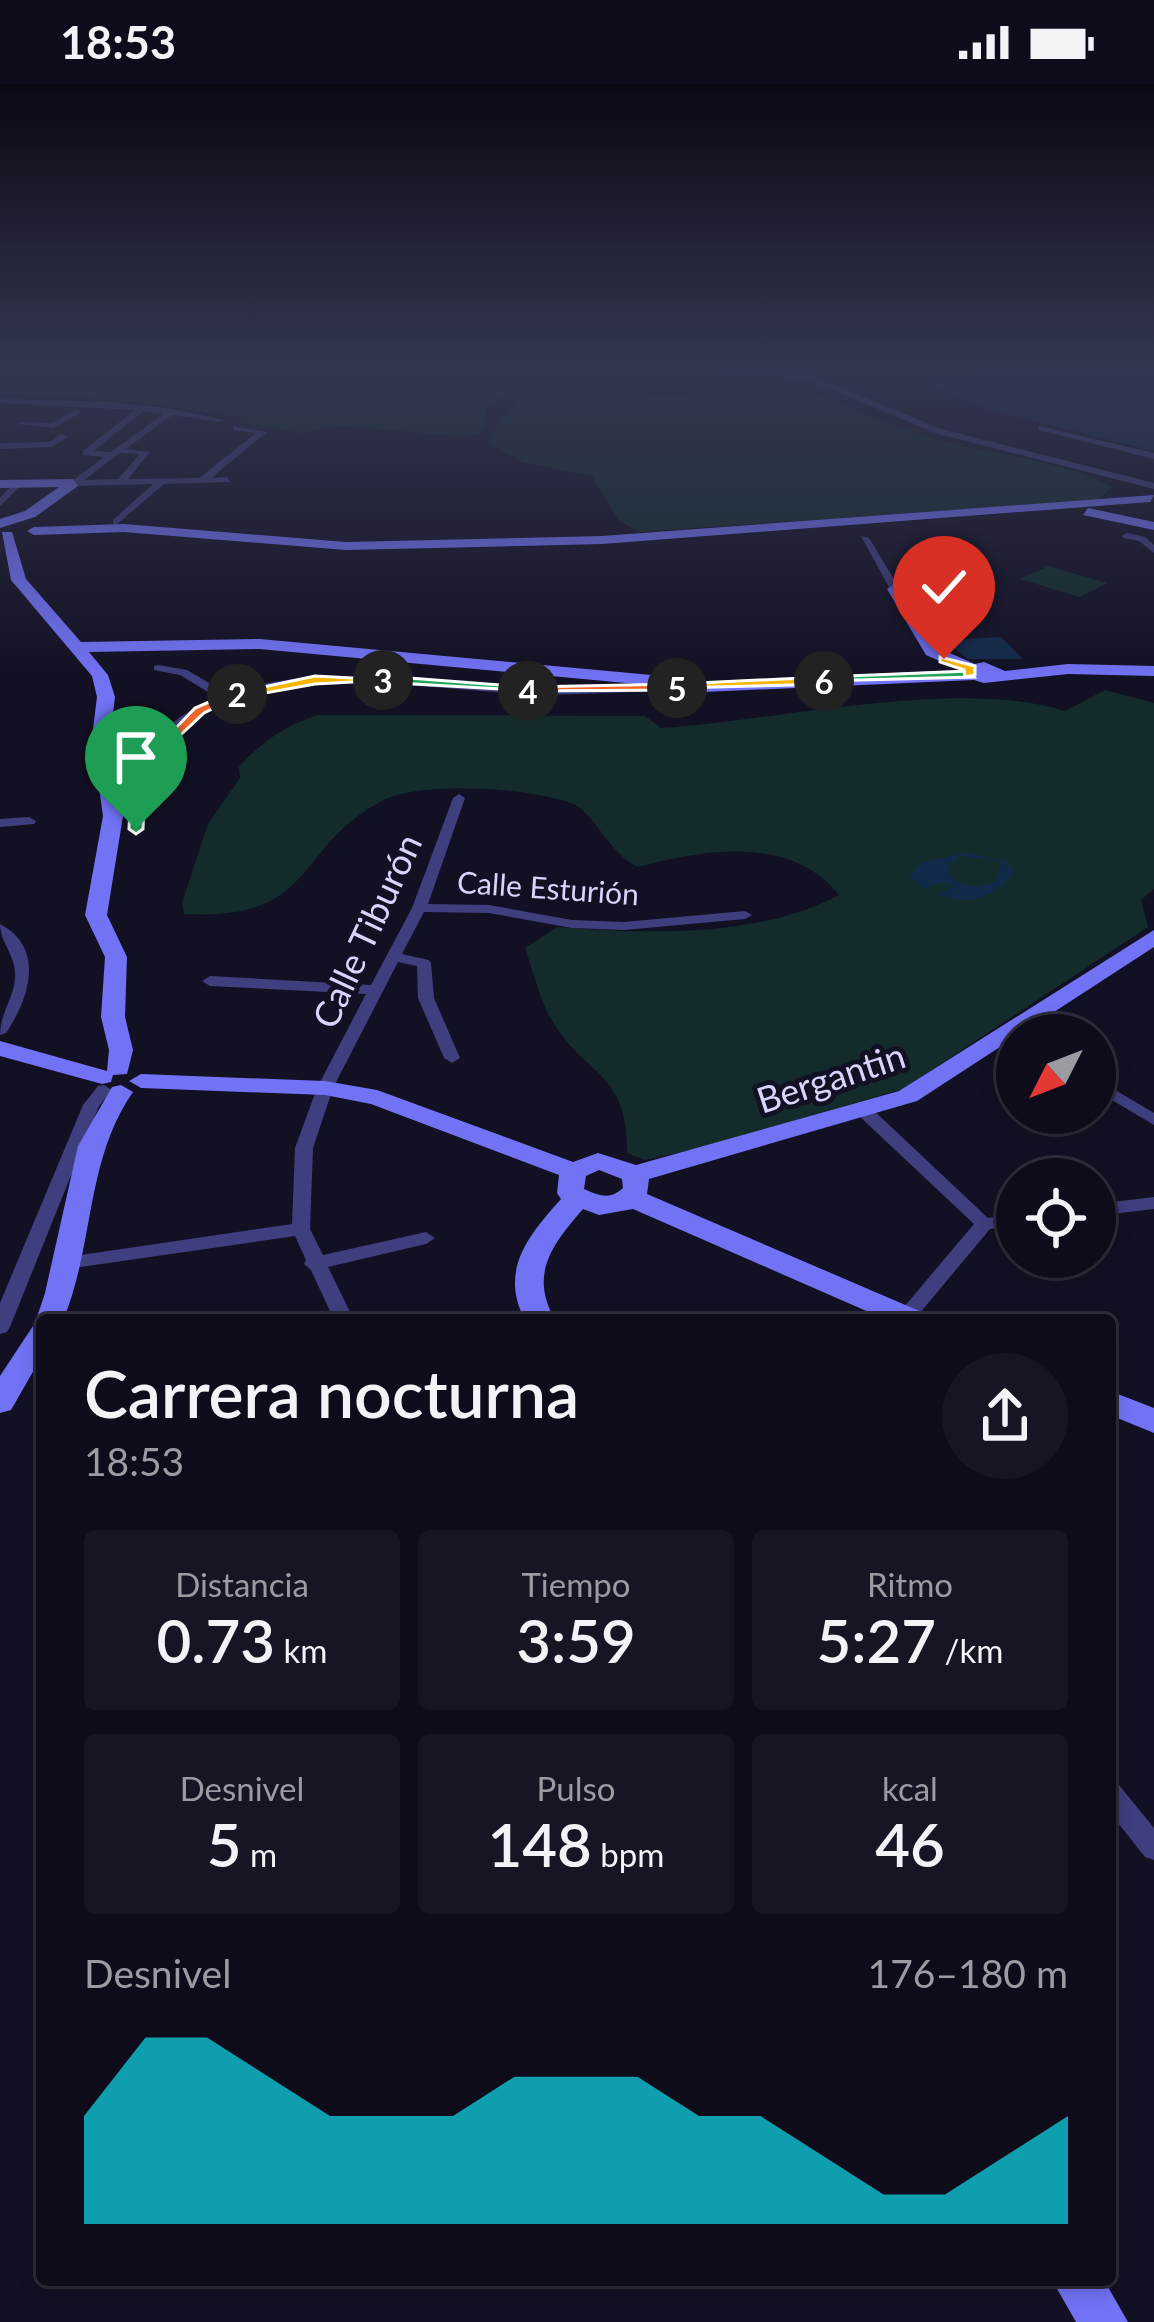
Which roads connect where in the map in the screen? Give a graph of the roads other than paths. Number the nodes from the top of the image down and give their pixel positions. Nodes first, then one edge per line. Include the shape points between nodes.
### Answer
1 (90, 472) edge
2 (129, 472) edge
3 (212, 472) edge
4 (1095, 472) edge
5 (1106, 472) edge
6 (227, 480) dead end
7 (201, 481) junction
8 (121, 482) junction
9 (160, 482) junction
10 (73, 483) junction
11 (0, 484) edge
12 (18, 484) junction
13 (1132, 492) junction
14 (1153, 492) edge
15 (1116, 501) junction
16 (0, 503) edge
17 (1066, 506) junction
18 (854, 518) junction
19 (116, 522) dead end
20 (34, 523) junction
21 (1154, 526) edge
22 (8, 531) edge
23 (1127, 536) dead end
24 (864, 538) joint
25 (1154, 550) edge
26 (895, 590) joint
27 (78, 647) junction
28 (158, 668) dead end
29 (1154, 671) edge
30 (971, 672) junction
31 (673, 684) junction
32 (225, 697) junction
33 (459, 798) dead end
34 (29, 821) dead end
35 (0, 823) edge
36 (136, 829) dead end
37 (419, 908) junction
38 (745, 915) dead end
39 (0, 928) edge
40 (1154, 937) edge
41 (393, 957) junction
42 (210, 981) dead end
43 (376, 990) junction
44 (1046, 1014) edge
45 (0, 1030) edge
46 (996, 1047) edge
47 (0, 1048) edge
48 (452, 1058) dead end
49 (117, 1082) junction
50 (325, 1088) junction
51 (1116, 1096) edge
52 (864, 1112) junction
53 (1154, 1120) edge
54 (575, 1185) junction
55 (633, 1186) junction
56 (1154, 1203) edge
57 (1116, 1208) edge
58 (996, 1223) edge
59 (984, 1224) junction
60 (301, 1229) junction
61 (426, 1238) dead end
62 (67, 1263) junction
63 (313, 1264) junction
64 (50, 1314) edge
65 (341, 1314) edge
66 (538, 1314) edge
67 (897, 1314) edge
68 (911, 1314) edge
69 (0, 1327) edge
70 (36, 1341) edge
71 (0, 1402) edge
72 (1116, 1405) edge
73 (1154, 1421) edge
74 (1116, 1800) edge
75 (1154, 1848) edge
76 (1080, 2286) edge
77 (1104, 2322) edge

1 - 10 street
2 - 8 street
3 - 7 street
4 - 13 street
5 - 14 street
6 - 7 street
7 - 9 street
8 - 9 street
8 - 10 street
9 - 19 street
10 - 12 street
10 - 20 street
11 - 12 street
12 - 16 street
13 - 14 street
13 - 15 street
14 - 15 street
15 - 17 street
17 - 18 street
17 - 21 street
18 - 20 street via 638,538 400,546
18 - 24 street
20 - 22 street
22 - 27 street via 19,580
23 - 25 street
24 - 26 street
26 - 30 street via 932,651
27 - 31 street via 281,645
27 - 49 street via 106,697 100,737 112,816 96,915 116,957
28 - 32 street via 183,672
29 - 30 street
30 - 31 street
31 - 32 street via 550,692 353,679
32 - 36 street via 151,755 138,784
33 - 37 street, Calle Tiburón
34 - 35 street
37 - 38 street, Calle Esturión via 489,908 624,926
37 - 41 street, Calle Tiburón
39 - 45 street via 21,960 23,991
40 - 44 street, Bergantin
41 - 43 street, Calle Tiburón
41 - 48 street via 424,963 426,998
42 - 43 street
43 - 50 street, Calle Tiburón
46 - 52 street, Bergantin
47 - 49 street
49 - 50 street
49 - 62 street via 80,1179
49 - 69 street via 92,1105
50 - 54 street via 452,1121
50 - 60 street, Calle Tiburón via 304,1148
51 - 53 street
52 - 55 street, Bergantin
52 - 59 street
54 - 55 street via 611,1206
54 - 55 street via 598,1161 626,1166
54 - 66 street via 524,1279
55 - 67 street
56 - 57 street
58 - 59 street
59 - 68 street
60 - 62 street
60 - 63 street
61 - 63 street
62 - 64 street
63 - 65 street
70 - 71 street
72 - 73 street
74 - 75 street
76 - 77 street

